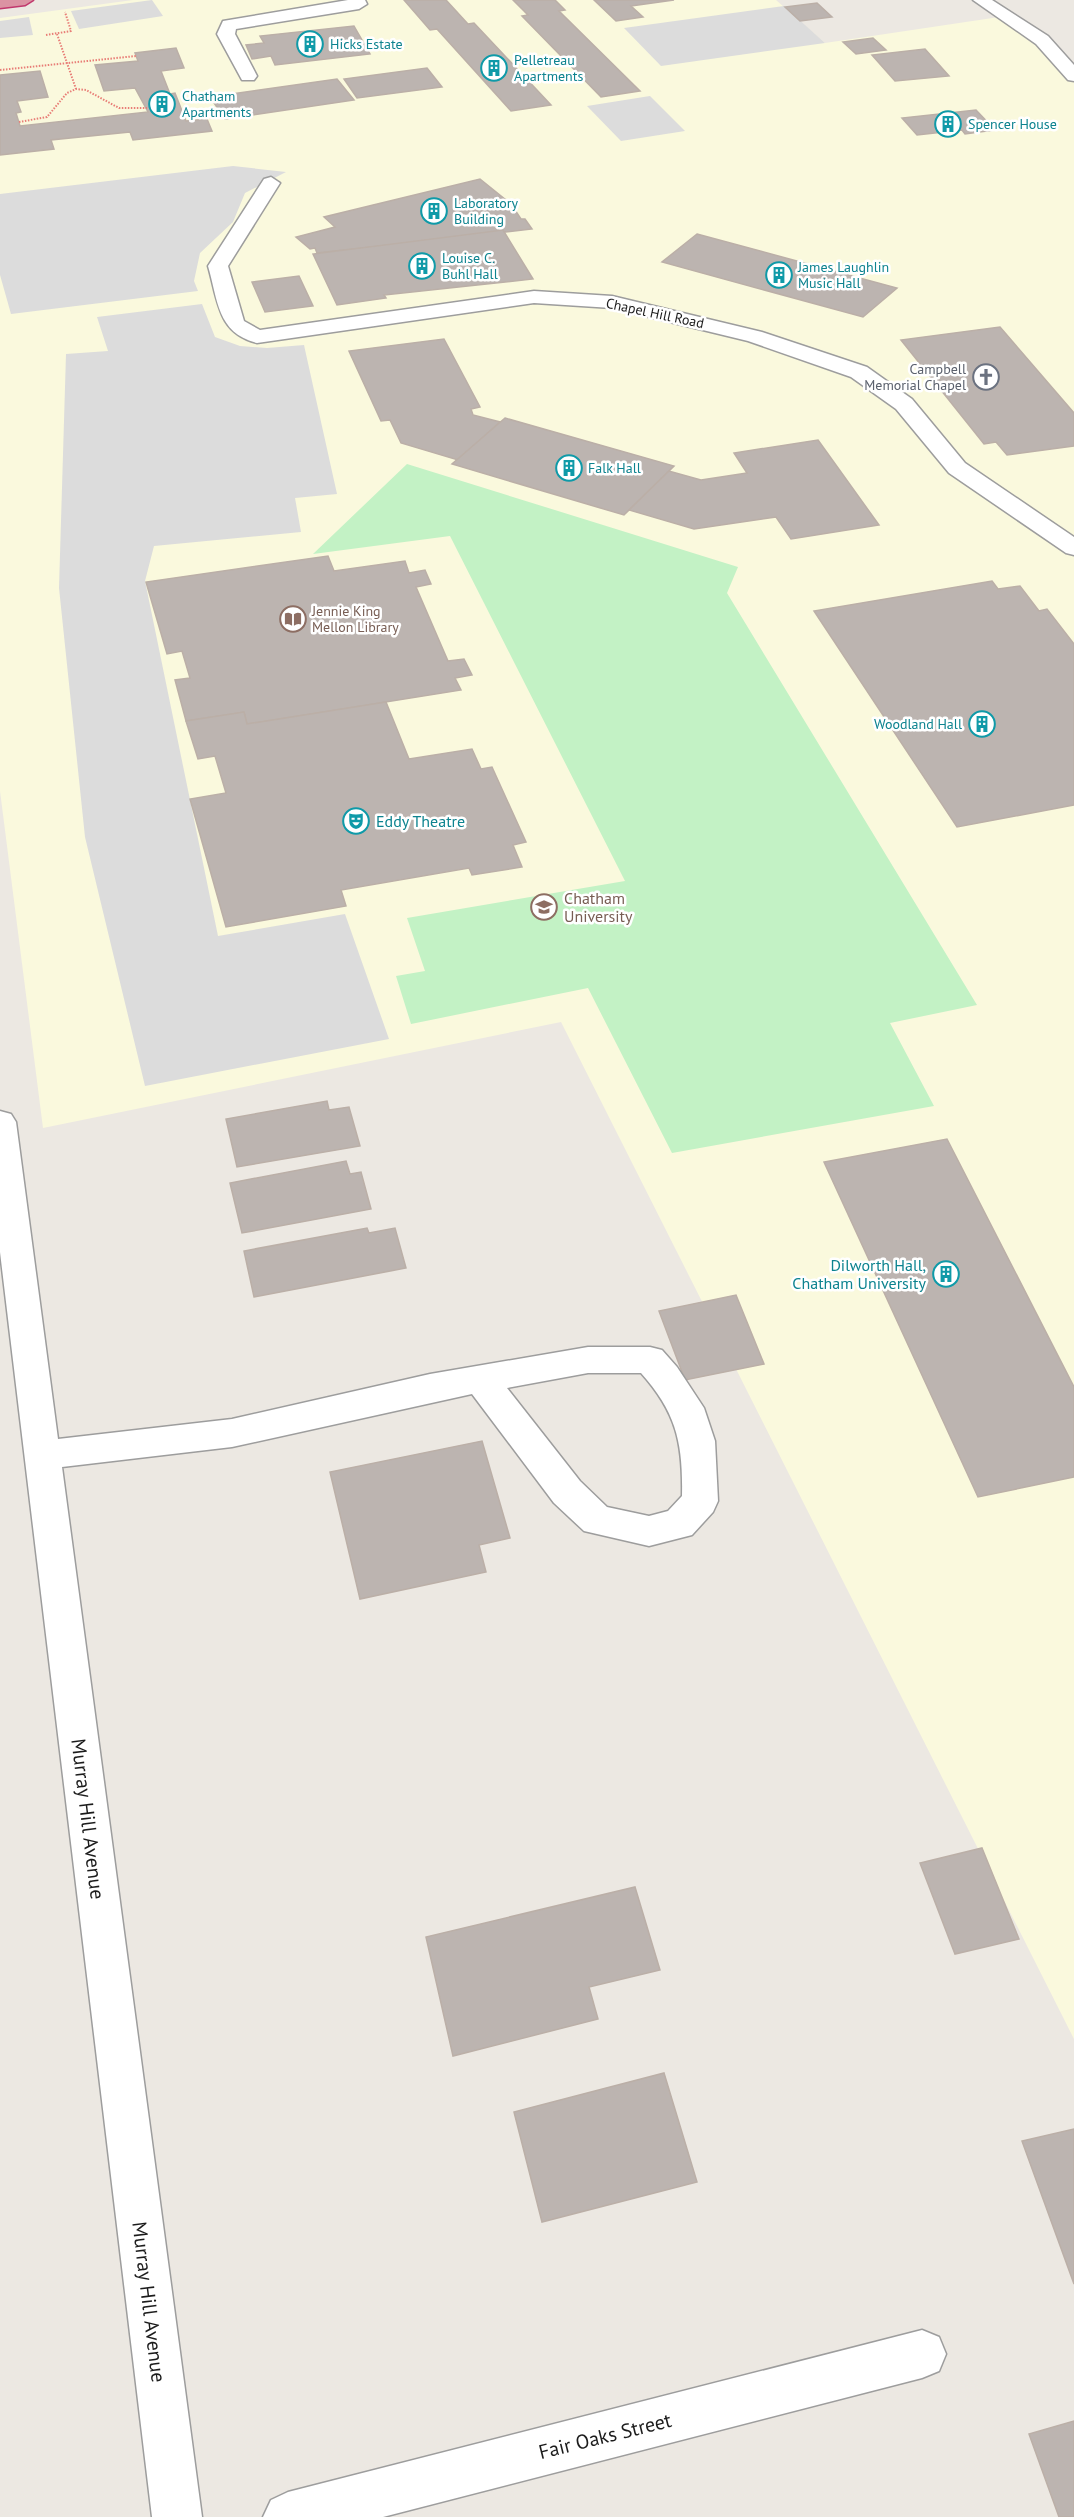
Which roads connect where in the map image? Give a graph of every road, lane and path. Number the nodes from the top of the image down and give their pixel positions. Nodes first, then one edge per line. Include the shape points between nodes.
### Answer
1 (25, 0) edge
2 (357, 0) edge
3 (981, 0) edge
4 (0, 3) edge
5 (66, 17) dead end
6 (41, 34) dead end
7 (57, 34) junction
8 (136, 56) dead end
9 (67, 63) junction
10 (0, 70) edge
11 (248, 76) dead end
12 (1074, 76) edge
13 (76, 89) junction
14 (147, 108) dead end
15 (19, 122) dead end
16 (271, 183) dead end
17 (1074, 548) edge
18 (0, 1122) edge
19 (480, 1379) junction
20 (42, 1455) junction
21 (922, 2354) dead end
22 (177, 2517) edge
23 (288, 2517) edge

1 - 4 highway
2 - 11 street via 359,4 338,9 229,25 226,34
3 - 12 street via 1042,40
5 - 7 path via 71,31
6 - 7 path
7 - 9 path
8 - 9 path
9 - 10 path
9 - 13 path
13 - 14 path via 123,109
13 - 15 path via 65,94 47,117
16 - 17 street, Chapel Hill Road via 219,267 236,324 257,337 534,297 612,302 754,336 859,372 904,404 957,468
18 - 20 street, Murray Hill Avenue
19 - 19 street via 588,1360 650,1360 688,1407 701,1462 700,1501 679,1524 650,1531 597,1520 567,1492
19 - 20 street via 232,1433
20 - 22 street, Murray Hill Avenue
21 - 23 street, Fair Oaks Street

